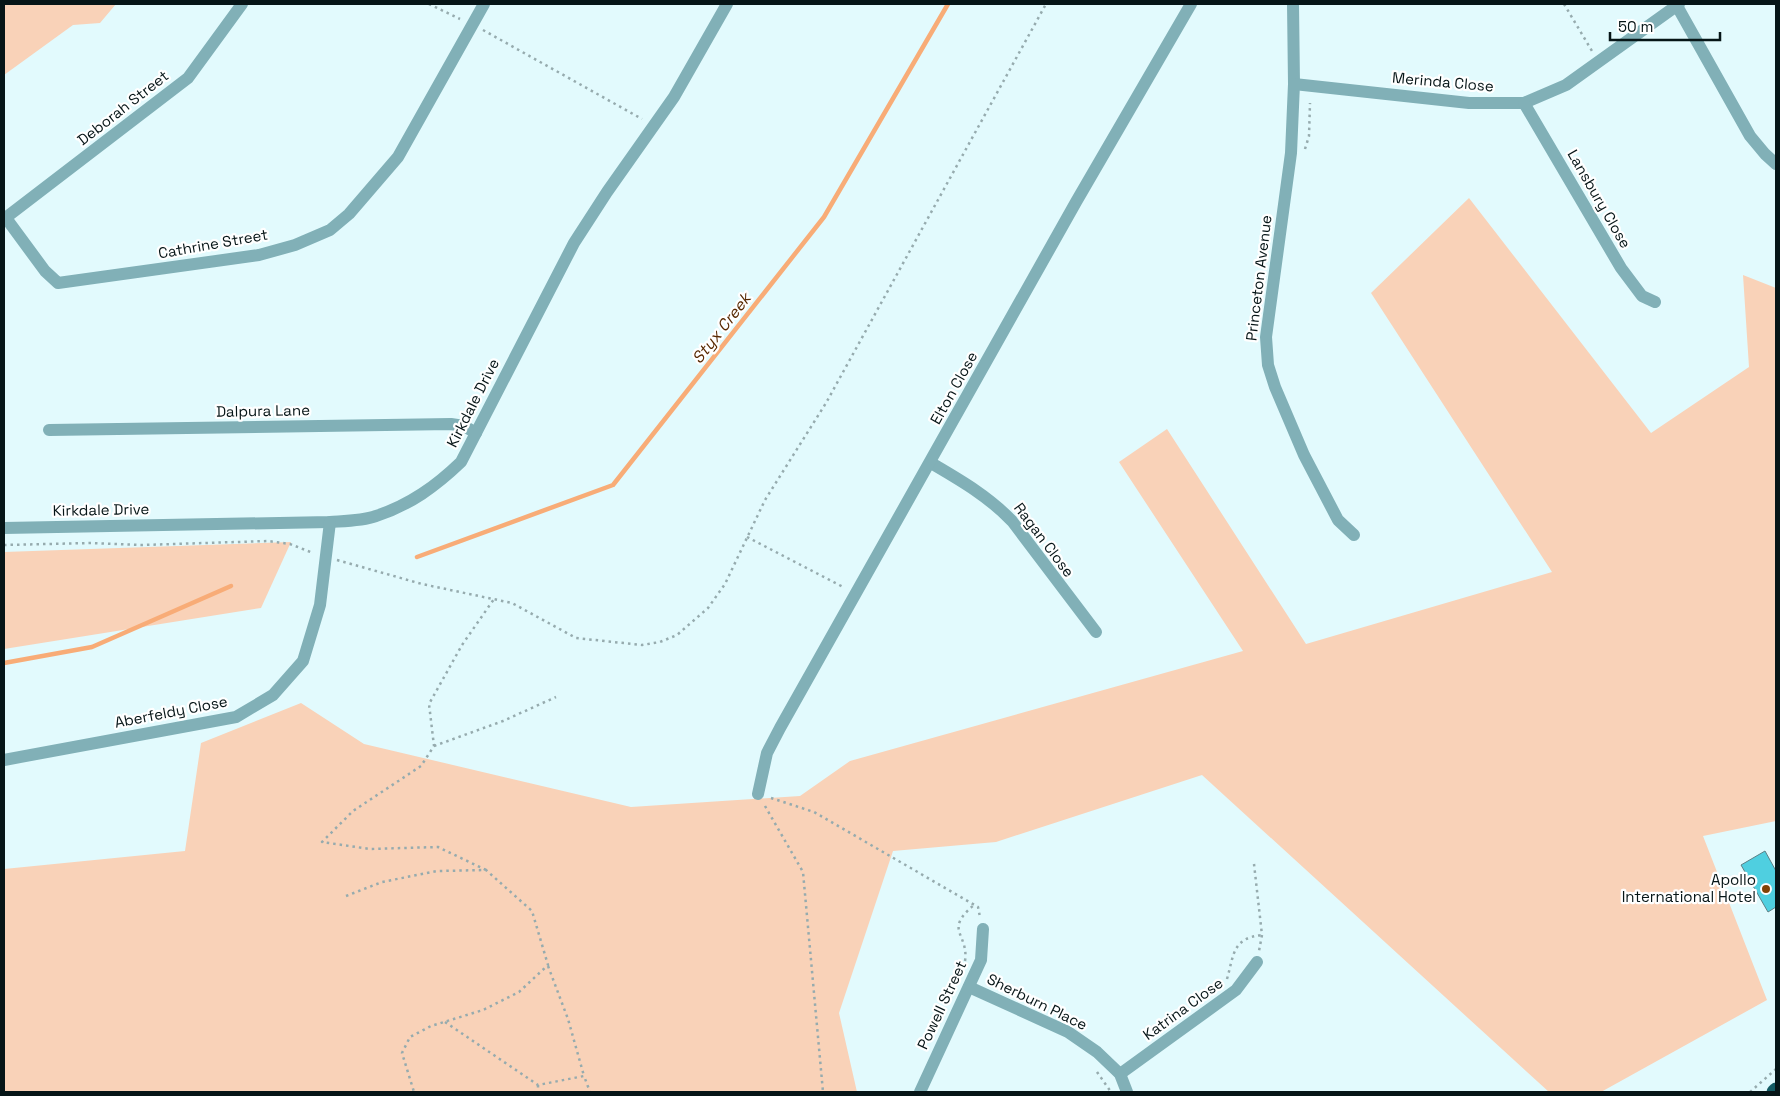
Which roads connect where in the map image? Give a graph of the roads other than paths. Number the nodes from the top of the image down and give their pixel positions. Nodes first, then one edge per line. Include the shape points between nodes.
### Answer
1 (242, 4) edge
2 (484, 4) edge
3 (727, 4) edge
4 (1191, 4) edge
5 (1293, 4) edge
6 (1678, 5) edge
7 (1294, 84) junction
8 (1524, 103) junction
9 (1776, 164) edge
10 (5, 218) edge
11 (1655, 302) dead end
12 (50, 430) dead end
13 (476, 433) junction
14 (931, 463) junction
15 (330, 522) junction
16 (4, 528) edge
17 (1354, 535) dead end
18 (1096, 632) dead end
19 (4, 760) edge
20 (758, 794) road end
21 (983, 929) road end
22 (1257, 962) road end
23 (969, 987) junction
24 (1120, 1074) junction
25 (920, 1092) edge
26 (1127, 1092) edge

1 - 10 street, Deborah Street via 188,78
2 - 10 street, Cathrine Street via 398,156 349,214 330,230 295,245 259,255 58,283
3 - 13 street, Kirkdale Drive via 674,97 574,243
4 - 14 street, Elton Close
5 - 7 street, Princeton Avenue
6 - 8 street, Merinda Close via 1566,85
6 - 9 street via 1750,136
7 - 8 street, Merinda Close via 1469,103
7 - 17 street, Princeton Avenue via 1291,153 1266,337 1268,365 1325,500 1338,520
8 - 11 street, Lansbury Close via 1621,268 1642,296
12 - 13 street, Dalpura Lane via 451,424 464,426
13 - 15 street, Kirkdale Drive via 461,462 437,486 375,517
14 - 18 street, Ragan Close via 980,492 1002,511
14 - 20 street, Elton Close via 767,752
15 - 16 street, Kirkdale Drive
15 - 19 street, Aberfeldy Close via 320,605 303,661 273,695 236,717
21 - 23 street, Powell Street via 981,960
22 - 24 street, Katrina Close via 1236,990
23 - 24 street, Sherburn Place via 1068,1032 1097,1052
23 - 25 street, Powell Street
24 - 26 street, Sherburn Place

